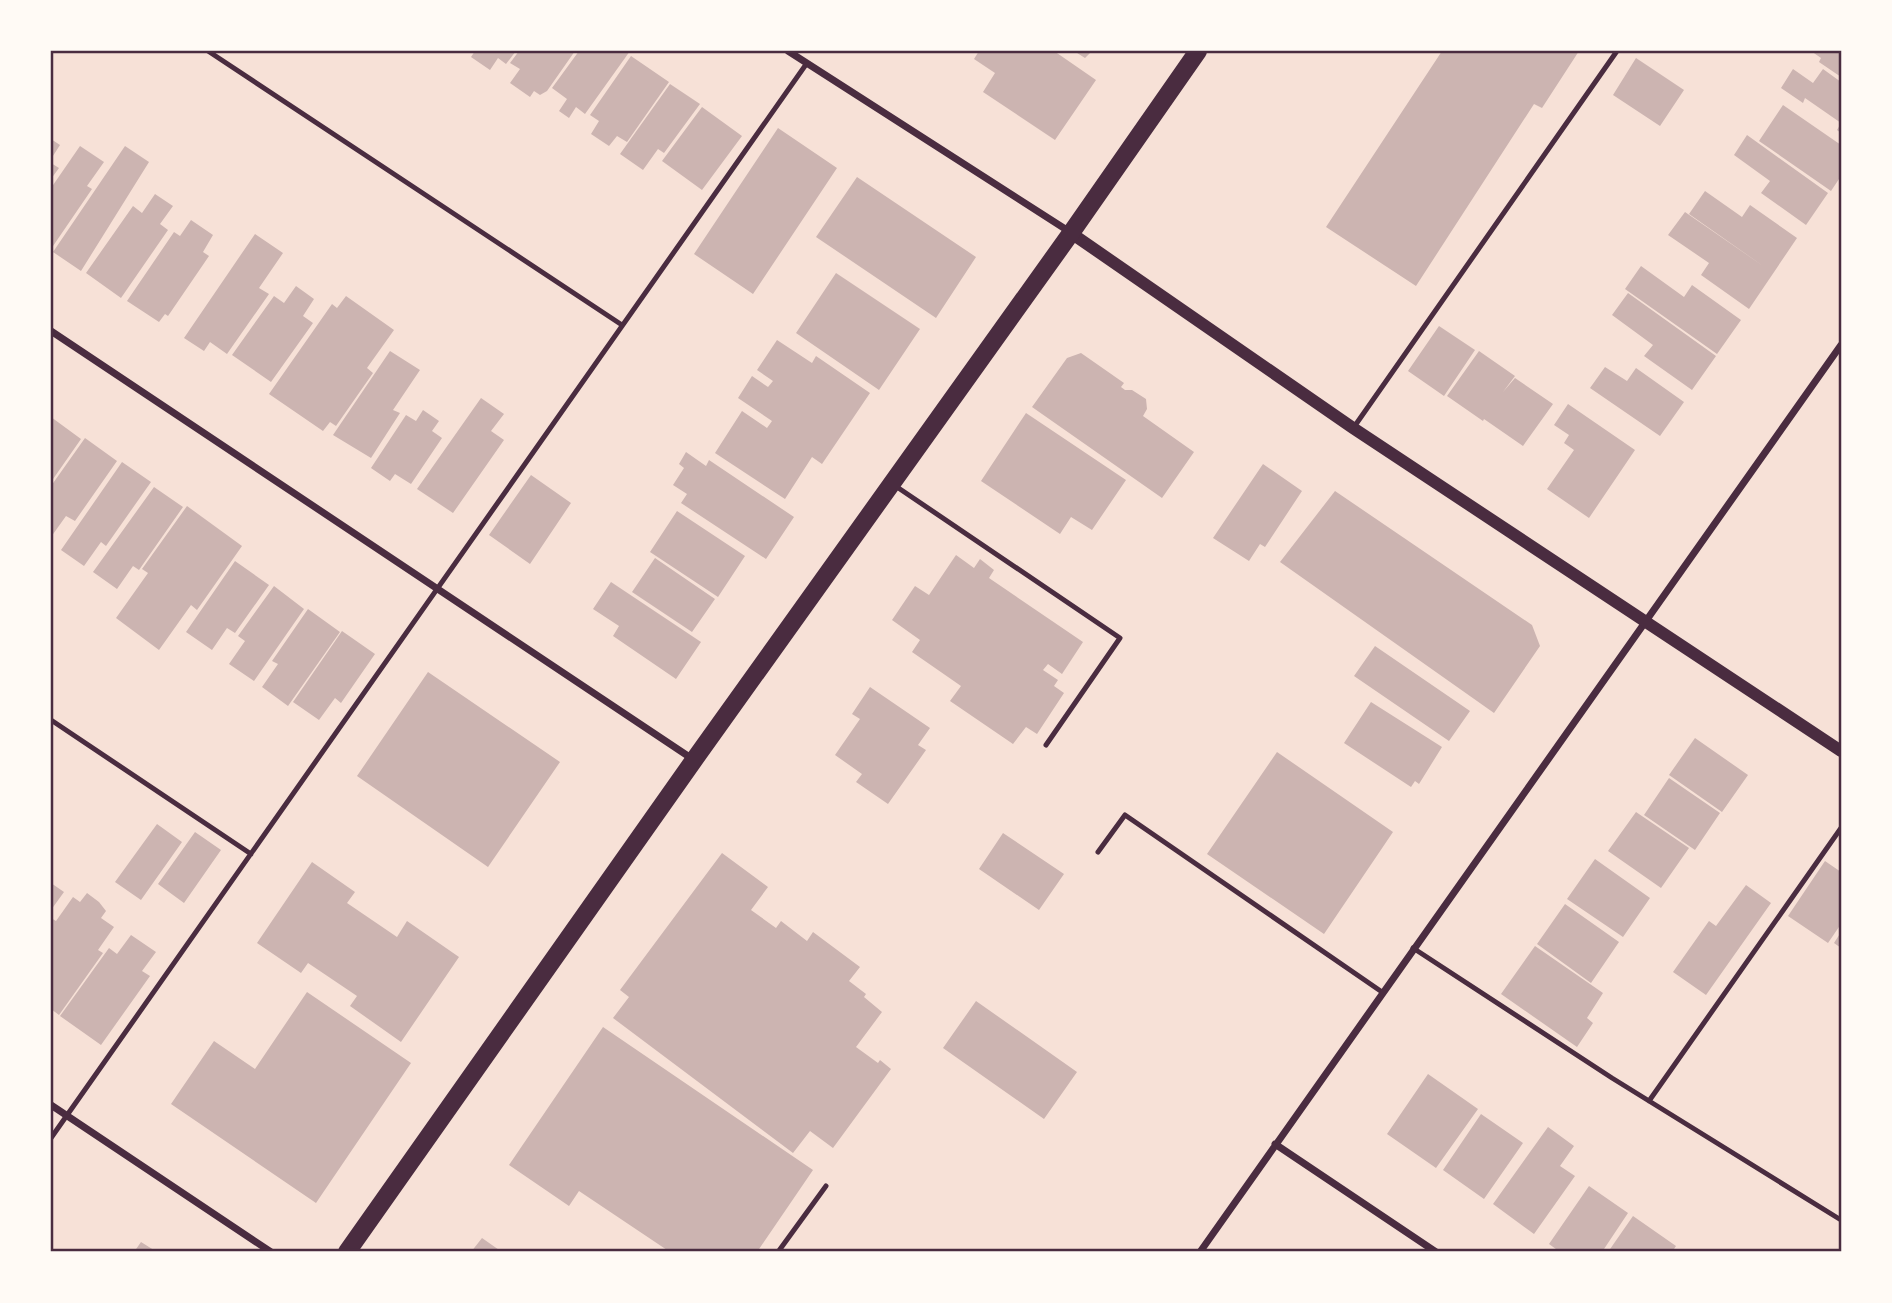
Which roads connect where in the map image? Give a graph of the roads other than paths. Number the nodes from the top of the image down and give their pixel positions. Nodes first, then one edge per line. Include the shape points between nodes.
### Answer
1 (208, 51) edge
2 (788, 51) edge
3 (1198, 51) edge
4 (1617, 51) edge
5 (807, 63) junction
6 (1071, 233) junction
7 (622, 325) junction
8 (51, 331) edge
9 (1841, 345) edge
10 (1353, 428) junction
11 (892, 484) junction
12 (437, 589) junction
13 (1644, 621) junction
14 (51, 719) edge
15 (1046, 745) dead end
16 (1841, 751) edge
17 (694, 760) junction
18 (1841, 828) edge
19 (1098, 852) dead end
20 (251, 853) junction
21 (1413, 948) junction
22 (1382, 992) junction
23 (1649, 1101) junction
24 (51, 1105) edge
25 (67, 1115) junction
26 (51, 1138) edge
27 (1275, 1144) junction
28 (826, 1186) dead end
29 (1841, 1220) edge
30 (271, 1252) edge
31 (347, 1252) edge
32 (778, 1252) edge
33 (1199, 1252) edge
34 (1436, 1252) edge

1 - 7 lane
2 - 5 street
3 - 6 main road
4 - 10 lane
5 - 6 street
5 - 7 lane
6 - 10 street
6 - 11 main road
7 - 12 lane
8 - 12 street
9 - 13 street
10 - 13 street
11 - 15 lane via 1121,638
11 - 17 main road
12 - 17 street
12 - 20 lane
13 - 16 street
13 - 21 street
14 - 20 lane
17 - 31 main road
18 - 23 lane
19 - 22 lane via 1125,815
20 - 25 lane
21 - 22 street
21 - 23 lane
22 - 27 street
23 - 29 lane
24 - 25 street
25 - 26 lane
25 - 30 street
27 - 33 street
27 - 34 street
28 - 32 lane

